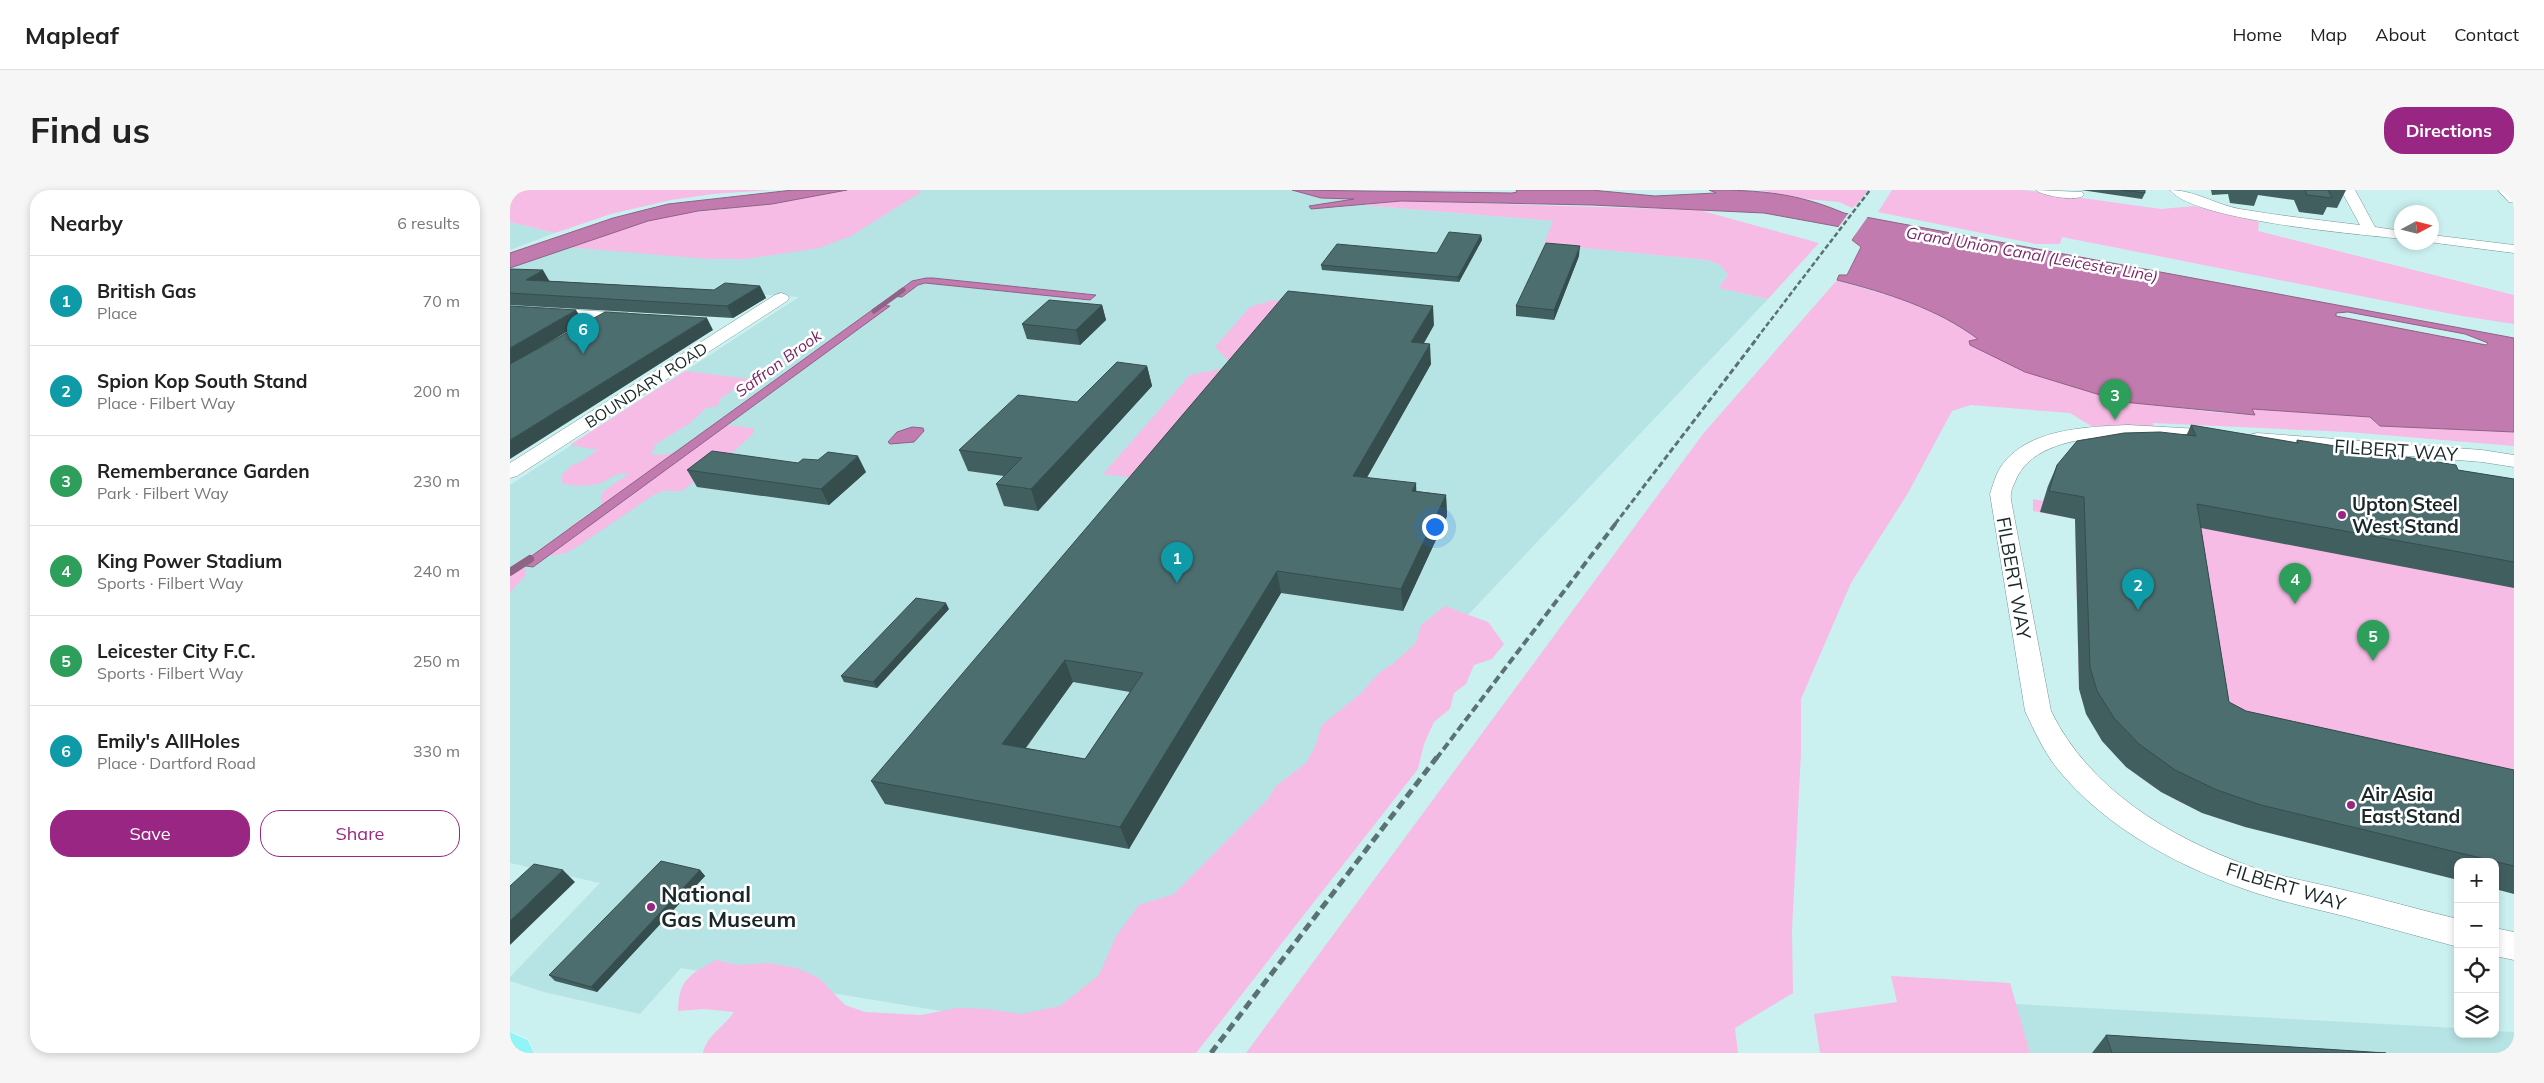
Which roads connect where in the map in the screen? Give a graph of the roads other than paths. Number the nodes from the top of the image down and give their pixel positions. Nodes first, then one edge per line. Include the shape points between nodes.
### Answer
1 (2043, 190) edge
2 (2177, 190) edge
3 (2348, 190) edge
4 (2505, 190) edge
5 (2077, 195) dead end
6 (2514, 199) edge
7 (2371, 232) junction
8 (2394, 234) edge
9 (2439, 240) edge
10 (2514, 249) edge
11 (781, 298) dead end
12 (510, 311) edge
13 (609, 317) junction
14 (646, 320) edge
15 (712, 323) dead end
16 (739, 325) junction
17 (584, 332) edge
18 (2514, 461) edge
19 (510, 472) edge
20 (2454, 932) edge
21 (2499, 943) edge
22 (2514, 946) edge
23 (510, 1051) edge
24 (514, 1053) edge

1 - 5 street
2 - 7 street via 2218,209
3 - 7 street
4 - 6 street
7 - 8 street
9 - 10 street
11 - 16 street, BOUNDARY ROAD
12 - 13 street
13 - 14 street
13 - 17 street
15 - 16 street
16 - 19 street, BOUNDARY ROAD
18 - 20 street, FILBERT WAY via 2119,430 2072,435 2038,446 2016,462 2000,495 2038,711 2056,748 2090,788 2148,831 2246,878
21 - 22 street
23 - 24 main road

